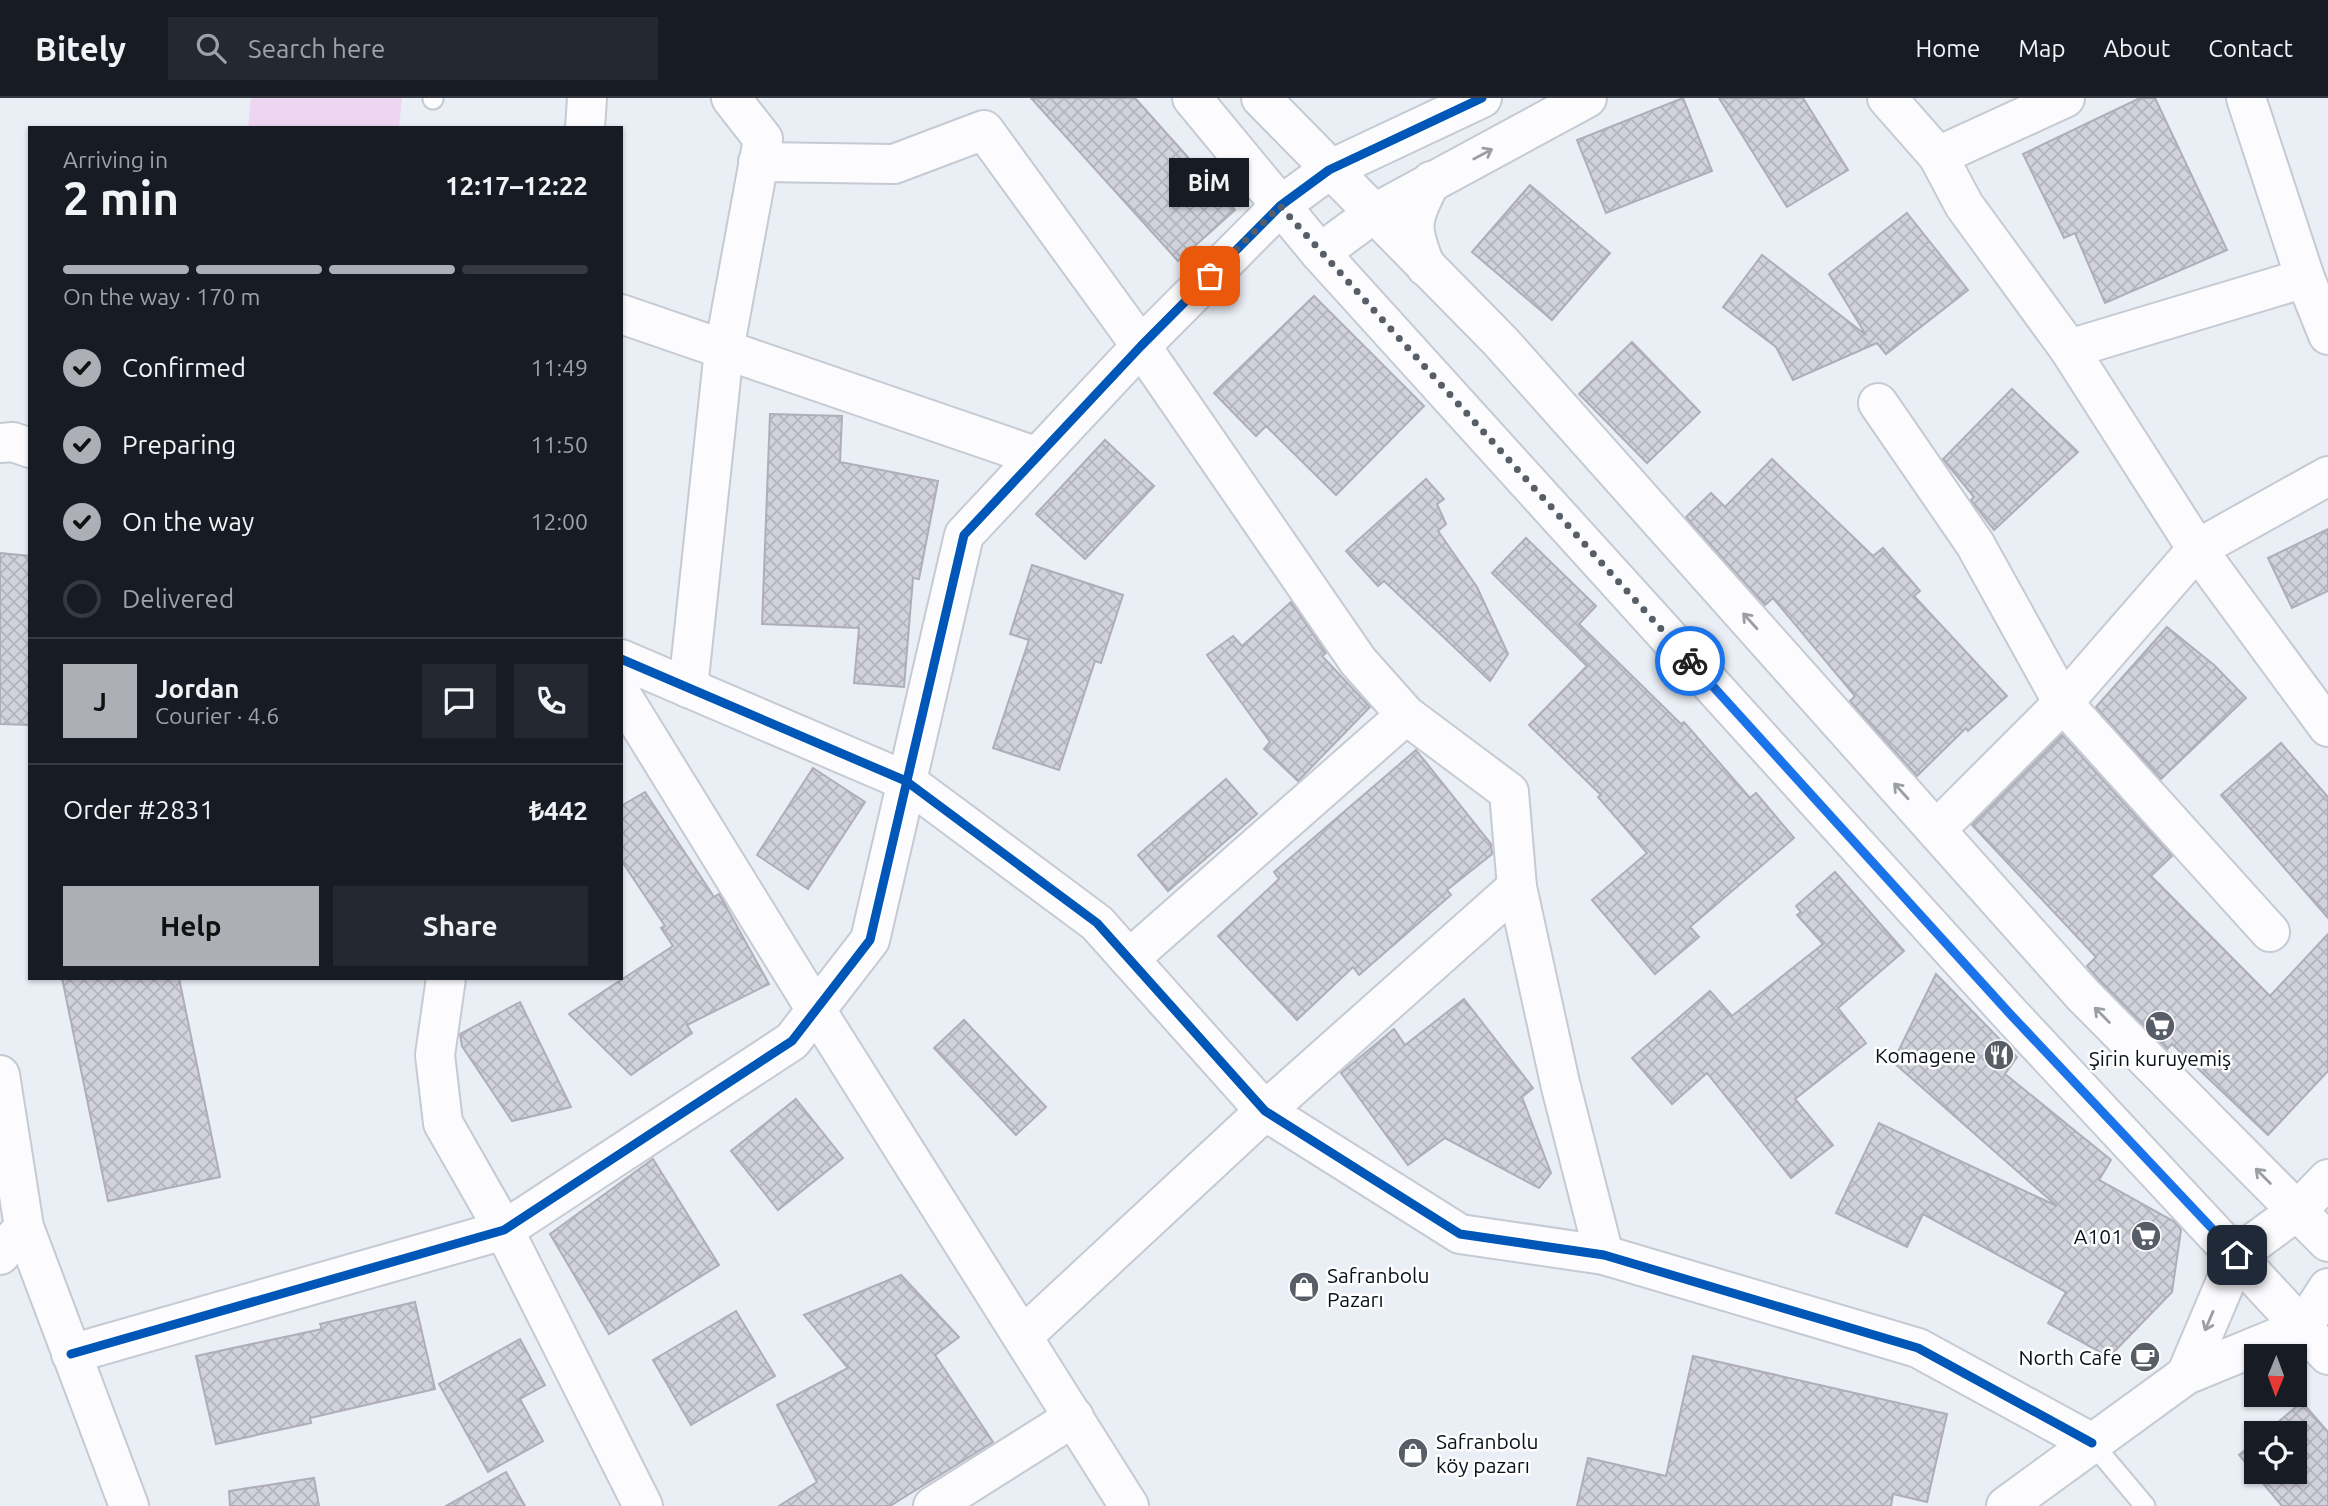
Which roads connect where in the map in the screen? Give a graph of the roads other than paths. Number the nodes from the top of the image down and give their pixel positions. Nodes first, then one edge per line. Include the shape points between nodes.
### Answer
1 (587, 98) edge
2 (731, 98) edge
3 (1192, 98) edge
4 (1261, 98) edge
5 (1482, 98) edge
6 (1587, 98) edge
7 (2065, 98) edge
8 (2246, 98) edge
9 (1890, 99) edge
10 (585, 126) edge
11 (1938, 156) junction
12 (758, 162) junction
13 (1329, 170) junction
14 (1431, 181) junction
15 (1280, 206) junction
16 (1373, 214) junction
17 (1320, 253) junction
18 (1426, 267) junction
19 (2305, 278) junction
20 (623, 315) edge
21 (2328, 335) edge
22 (1141, 346) junction
23 (2069, 349) junction
24 (724, 350) junction
25 (1878, 403) dead end
26 (0, 443) edge
27 (28, 446) edge
28 (1035, 456) junction
29 (2328, 476) edge
30 (2197, 549) junction
31 (623, 660) edge
32 (688, 688) junction
33 (623, 697) edge
34 (2063, 703) junction
35 (1406, 715) junction
36 (2328, 727) edge
37 (906, 781) junction
38 (1936, 830) junction
39 (1517, 887) junction
40 (2270, 932) dead end
41 (1129, 959) junction
42 (446, 980) edge
43 (816, 1010) junction
44 (0, 1076) edge
45 (1265, 1111) junction
46 (2328, 1179) edge
47 (2297, 1211) junction
48 (504, 1230) junction
49 (12, 1241) edge
50 (2328, 1242) edge
51 (1604, 1255) junction
52 (2237, 1255) junction
53 (2328, 1288) edge
54 (1023, 1336) junction
55 (2316, 1341) edge
56 (71, 1354) junction
57 (2186, 1375) junction
58 (1074, 1417) junction
59 (2092, 1443) junction
60 (129, 1506) edge
61 (643, 1506) edge
62 (933, 1506) edge
63 (1129, 1506) edge
64 (2006, 1506) edge
65 (2145, 1506) edge

1 - 10 street
2 - 12 street via 763,139
3 - 15 street
4 - 13 street
5 - 13 street
14 -> 6 street
7 - 11 street
8 - 19 street
9 - 11 street
11 - 23 street via 1964,205
12 - 22 street via 894,164 984,130
12 - 24 street
13 - 15 street
13 - 16 street
14 - 16 street
14 - 18 street via 1412,233
15 - 17 street
15 - 22 street
16 - 17 street
16 - 18 street
17 - 52 street via 2011,1015
38 -> 18 street via 1500,341
19 - 21 street
19 - 23 street
20 - 24 street
22 - 28 street
22 - 35 street via 1358,661
23 - 30 street
24 - 28 street
24 - 32 street
25 - 34 street via 1975,544
26 - 27 street
28 - 37 street via 964,535
29 - 30 street
30 - 34 street
30 - 36 street
31 - 32 street
32 - 37 street
33 - 43 street
34 - 38 street
34 - 40 street
35 - 39 street via 1509,792
35 - 41 street
37 - 41 street via 1097,923
37 - 43 street via 870,940
47 -> 38 street via 2083,995
39 - 45 street
39 - 51 street
41 - 45 street
42 - 48 street via 435,1055 443,1123
43 - 48 street via 792,1041
43 - 54 street
44 - 49 street
45 - 51 street via 1460,1234
45 - 54 street
46 - 47 street
47 - 50 street
47 - 52 street
48 - 56 street
48 - 61 street
49 - 56 street
51 - 59 street via 1918,1348
52 - 55 street
52 -> 57 street
53 - 55 street
54 - 58 street
55 - 57 street
56 - 60 street
57 - 59 street
58 - 62 street
58 - 63 street
59 - 64 street
59 - 65 lane

